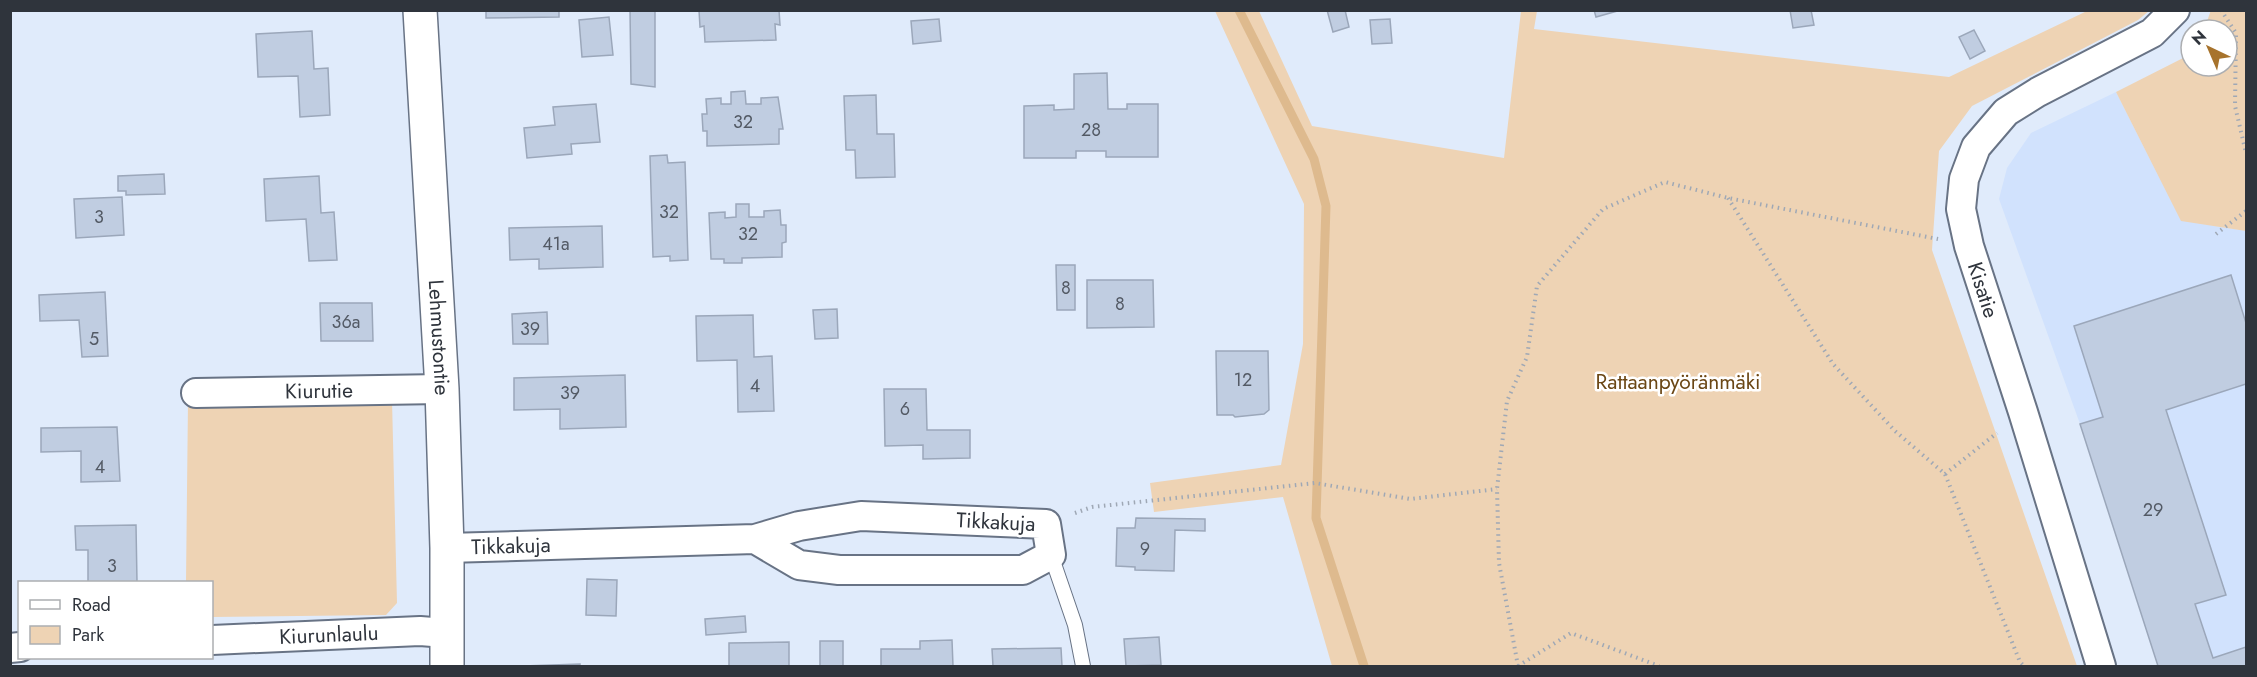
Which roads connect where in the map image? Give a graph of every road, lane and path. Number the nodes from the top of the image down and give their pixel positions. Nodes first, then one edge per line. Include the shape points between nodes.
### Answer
1 (420, 10) edge
2 (2175, 10) edge
3 (2221, 10) edge
4 (2247, 153) edge
5 (1728, 198) junction
6 (2247, 212) edge
7 (2216, 234) dead end
8 (1969, 246) junction
9 (442, 389) junction
10 (196, 393) dead end
11 (2024, 412) junction
12 (1945, 474) junction
13 (1497, 489) junction
14 (1046, 524) junction
15 (755, 539) junction
16 (447, 548) junction
17 (1051, 555) junction
18 (446, 633) junction
19 (213, 640) edge
20 (447, 666) edge
21 (1083, 666) edge
22 (1518, 666) edge
23 (1659, 666) edge
24 (2024, 666) edge
25 (2101, 666) edge

1 - 9 main road, Lehmustontie
2 - 8 street, Kisatie via 2152,33 2038,92 2006,112 1989,129 1976,147 1964,179 1961,209
3 - 4 path via 2236,33 2235,106
5 - 8 path
5 - 12 path via 1833,363 1895,431
5 - 13 path via 1665,182 1603,209 1537,286 1527,357 1507,401
6 - 7 path
8 - 11 street, Kisatie
9 - 10 street, Kiurutie
9 - 16 main road, Lehmustontie
11 - 12 path
11 - 25 street, Kisatie
12 - 24 path
13 - 14 path via 1410,499 1316,483 1092,507
13 - 22 path via 1499,563
14 - 15 street, Tikkakuja via 861,516 799,526
14 - 17 street, Tikkakuja
15 - 16 street, Tikkakuja
15 - 17 street, Tikkakuja via 799,565 839,570 1023,570
16 - 18 main road, Lehmustontie
17 - 21 lane via 1075,625
18 - 19 street, Kiurunlaulu
18 - 20 main road, Lehmustontie
22 - 23 path via 1570,633

